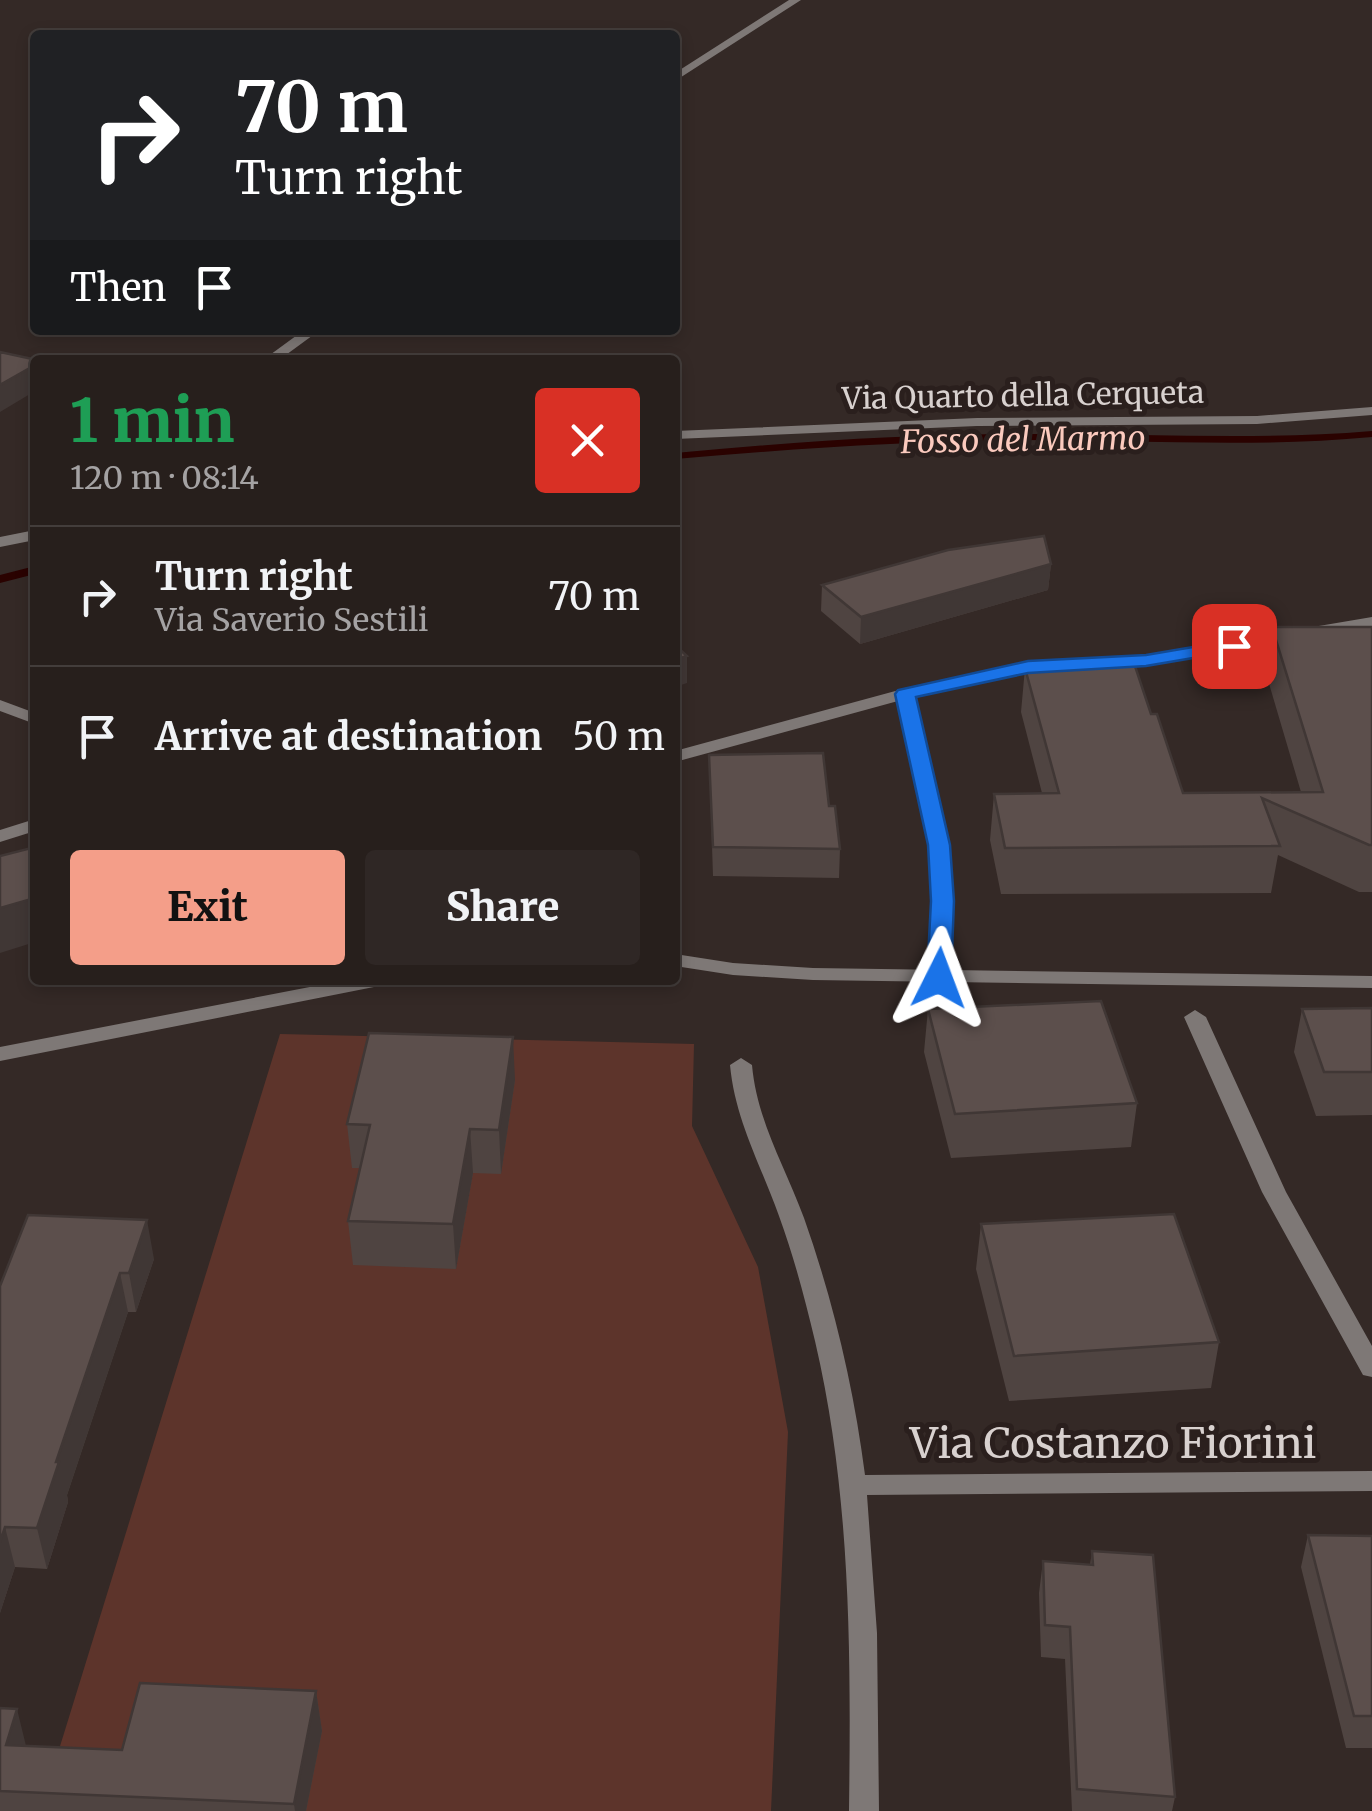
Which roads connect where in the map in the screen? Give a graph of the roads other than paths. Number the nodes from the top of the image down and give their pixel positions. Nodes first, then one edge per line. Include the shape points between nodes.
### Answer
1 (796, 0) edge
2 (680, 75) edge
3 (306, 335) edge
4 (277, 355) edge
5 (1372, 411) edge
6 (680, 435) edge
7 (30, 526) edge
8 (6, 540) edge
9 (1372, 622) edge
10 (905, 694) junction
11 (0, 705) edge
12 (30, 717) edge
13 (680, 756) edge
14 (30, 827) edge
15 (0, 836) edge
16 (680, 961) edge
17 (939, 978) junction
18 (1372, 982) edge
19 (354, 985) edge
20 (1195, 1018) dead end
21 (1, 1056) edge
22 (742, 1066) dead end
23 (1372, 1368) edge
24 (1372, 1481) edge
25 (855, 1485) junction
26 (864, 1811) edge

1 - 2 street
3 - 4 street
5 - 6 street, Via Quarto della Cerqueta via 1257,420 977,422
7 - 8 street
9 - 10 street via 1146,660 1028,667
10 - 13 street
10 - 17 street via 939,845
11 - 12 street
14 - 15 street
16 - 17 street via 761,972
17 - 18 street
19 - 21 street
20 - 23 street via 1274,1192
22 - 25 street via 754,1132 814,1292
24 - 25 street, Via Costanzo Fiorini
25 - 26 street via 866,1635

